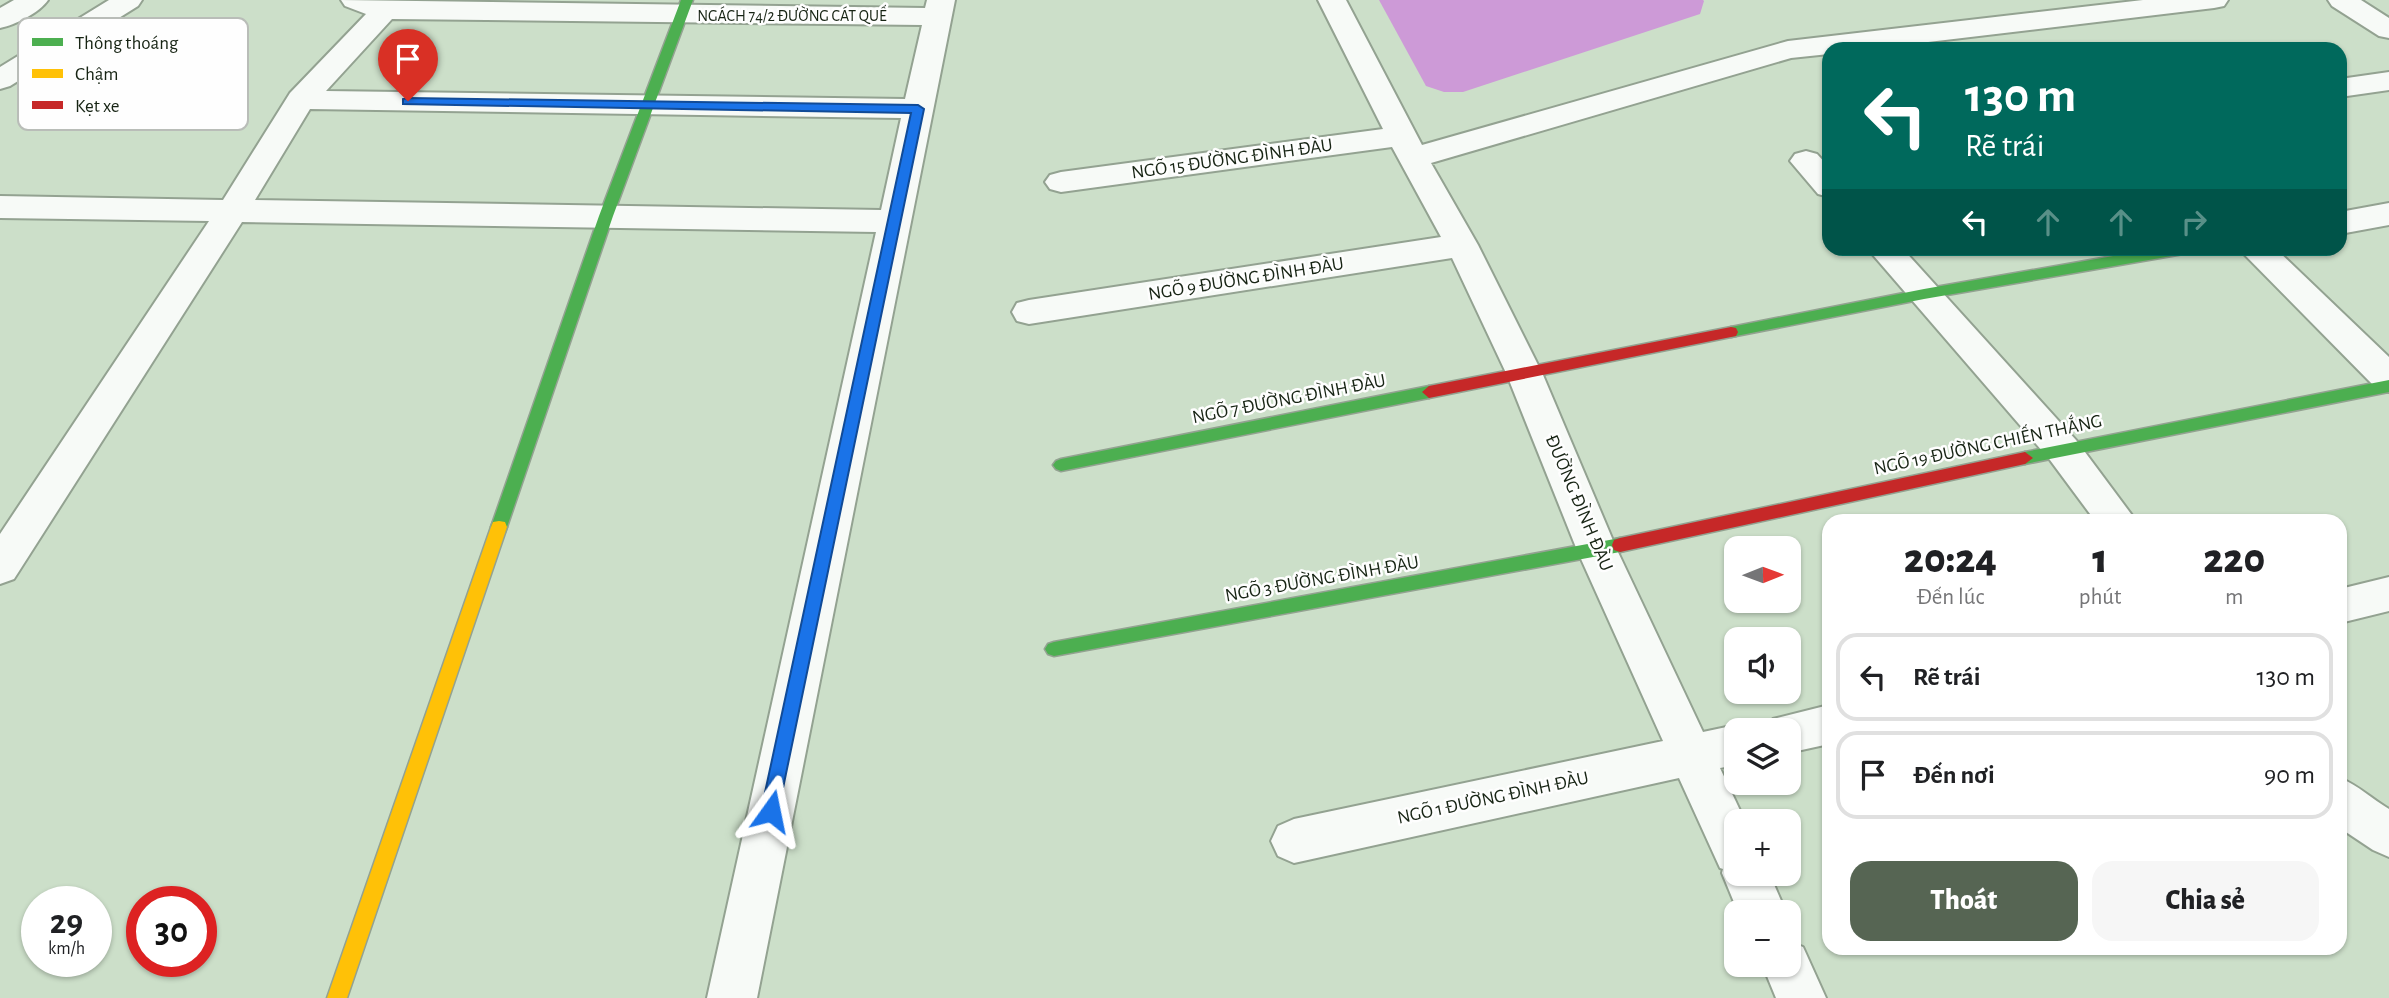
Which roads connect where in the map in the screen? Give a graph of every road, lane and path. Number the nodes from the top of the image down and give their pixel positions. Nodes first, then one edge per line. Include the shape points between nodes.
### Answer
1 (34, 0) edge
2 (128, 0) edge
3 (355, 0) edge
4 (1332, 0) edge
5 (1956, 0) edge
6 (2214, 0) edge
7 (2342, 0) edge
8 (684, 8) edge
9 (939, 8) edge
10 (384, 11) junction
11 (99, 18) edge
12 (0, 20) edge
13 (1986, 28) junction
14 (2389, 30) edge
15 (1860, 42) edge
16 (2001, 42) edge
17 (1822, 46) edge
18 (18, 69) edge
19 (0, 80) edge
20 (2389, 81) edge
21 (2347, 87) edge
22 (301, 100) junction
23 (648, 105) junction
24 (918, 109) junction
25 (1408, 147) junction
26 (1061, 182) dead end
27 (0, 207) edge
28 (233, 210) junction
29 (2389, 214) edge
30 (606, 216) junction
31 (893, 221) junction
32 (2347, 222) edge
33 (1462, 246) junction
34 (1890, 256) edge
35 (2143, 256) edge
36 (2262, 256) edge
37 (1924, 294) junction
38 (1030, 312) dead end
39 (1525, 375) junction
40 (2389, 379) edge
41 (2389, 386) edge
42 (2063, 450) junction
43 (1061, 465) dead end
44 (2112, 514) edge
45 (1597, 550) junction
46 (0, 568) edge
47 (2389, 594) edge
48 (2347, 604) edge
49 (1054, 649) dead end
50 (1822, 726) edge
51 (1801, 730) edge
52 (1724, 749) edge
53 (1692, 756) junction
54 (2347, 808) edge
55 (1724, 826) edge
56 (2389, 835) edge
57 (1294, 841) dead end
58 (1792, 977) edge
59 (337, 998) edge
60 (732, 998) edge
61 (1801, 998) edge

1 - 12 street
2 - 11 street
3 - 10 street, NGÁCH 74/2 ĐƯỜNG CÁT QUẾ
4 - 25 street, ĐƯỜNG ĐÌNH ĐÀU
5 - 13 street
6 - 13 street, NGÕ 15 ĐƯỜNG ĐÌNH ĐÀU
7 - 14 street
8 - 9 street, NGÁCH 74/2 ĐƯỜNG CÁT QUẾ
8 - 10 street, NGÁCH 74/2 ĐƯỜNG CÁT QUẾ
8 - 23 street
9 - 24 street
10 - 22 street
13 - 15 street, NGÕ 15 ĐƯỜNG ĐÌNH ĐÀU
13 - 16 street
17 - 25 street, NGÕ 15 ĐƯỜNG ĐÌNH ĐÀU via 1788,50
18 - 19 street
20 - 21 street
22 - 23 street
22 - 28 street
23 - 24 street
23 - 30 street
24 - 31 street
25 - 26 street, NGÕ 15 ĐƯỜNG ĐÌNH ĐÀU
25 - 33 street, ĐƯỜNG ĐÌNH ĐÀU
27 - 28 street
28 - 30 street
28 - 46 street
29 - 32 street
30 - 31 street
30 - 59 street
31 - 60 street
33 - 38 street, NGÕ 9 ĐƯỜNG ĐÌNH ĐÀU
33 - 39 street, ĐƯỜNG ĐÌNH ĐÀU
34 - 37 street
35 - 37 street, NGÕ 7 ĐƯỜNG ĐÌNH ĐÀU
36 - 40 street
37 - 39 street, NGÕ 7 ĐƯỜNG ĐÌNH ĐÀU
37 - 42 street
39 - 43 street, NGÕ 7 ĐƯỜNG ĐÌNH ĐÀU
39 - 45 street, ĐƯỜNG ĐÌNH ĐÀU
41 - 42 street, NGÕ 19 ĐƯỜNG CHIẾN THẮNG
42 - 44 street
42 - 45 street, NGÕ 19 ĐƯỜNG CHIẾN THẮNG
45 - 49 street, NGÕ 3 ĐƯỜNG ĐÌNH ĐÀU
45 - 53 street, ĐƯỜNG ĐÌNH ĐÀU
47 - 48 street
50 - 51 street
52 - 53 street, NGÕ 1 ĐƯỜNG ĐÌNH ĐÀU
53 - 55 street, ĐƯỜNG ĐÌNH ĐÀU
53 - 57 street, NGÕ 1 ĐƯỜNG ĐÌNH ĐÀU
54 - 56 street
58 - 61 street

